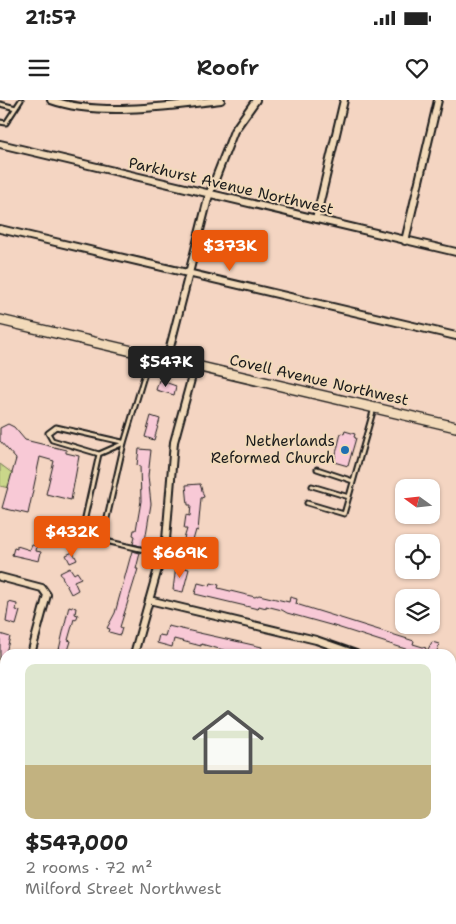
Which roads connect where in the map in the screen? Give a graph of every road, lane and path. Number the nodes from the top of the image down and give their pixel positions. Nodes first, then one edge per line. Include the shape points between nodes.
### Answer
1 (21, 100) edge
2 (51, 100) edge
3 (159, 100) edge
4 (221, 100) edge
5 (256, 100) edge
6 (344, 100) edge
7 (438, 100) edge
8 (62, 102) edge
9 (0, 104) edge
10 (16, 108) junction
11 (160, 108) junction
12 (0, 122) edge
13 (0, 144) edge
14 (209, 195) junction
15 (316, 219) junction
16 (0, 229) edge
17 (405, 241) junction
18 (456, 252) edge
19 (189, 274) junction
20 (0, 320) edge
21 (456, 336) edge
22 (150, 355) junction
23 (167, 359) junction
24 (195, 365) junction
25 (374, 408) junction
26 (456, 427) edge
27 (124, 443) junction
28 (99, 454) junction
29 (317, 469) dead end
30 (353, 480) junction
31 (312, 486) dead end
32 (349, 497) junction
33 (307, 503) dead end
34 (98, 530) junction
35 (162, 555) junction
36 (0, 577) edge
37 (149, 600) junction
38 (32, 649) edge
39 (135, 649) edge
40 (342, 649) edge

1 - 10 lane
2 - 8 street
3 - 11 street
4 - 11 street
5 - 14 street via 234,131
6 - 15 street
7 - 17 street
8 - 11 street via 93,107
9 - 10 lane
10 - 12 lane via 6,123
13 - 14 street, Parkhurst Avenue Northwest
14 - 15 street, Parkhurst Avenue Northwest
14 - 19 street
15 - 17 street, Parkhurst Avenue Northwest
16 - 19 street
17 - 18 street, Parkhurst Avenue Northwest
19 - 21 street
19 - 23 street
20 - 22 street, Covell Avenue Northwest
22 - 23 street, Covell Avenue Northwest
22 - 27 lane
23 - 24 street, Covell Avenue Northwest
24 - 25 street, Covell Avenue Northwest
24 - 35 street via 174,442 169,523
25 - 26 street, Covell Avenue Northwest
25 - 30 lane
27 - 28 lane
27 - 28 lane via 56,427 48,432 52,440
27 - 34 lane via 105,527
28 - 34 lane via 84,522 87,527
29 - 30 lane
30 - 32 lane
31 - 32 lane
32 - 33 lane via 344,514
34 - 35 lane via 105,540
35 - 37 street
36 - 38 street via 42,588 47,595
37 - 39 street
37 - 40 street

